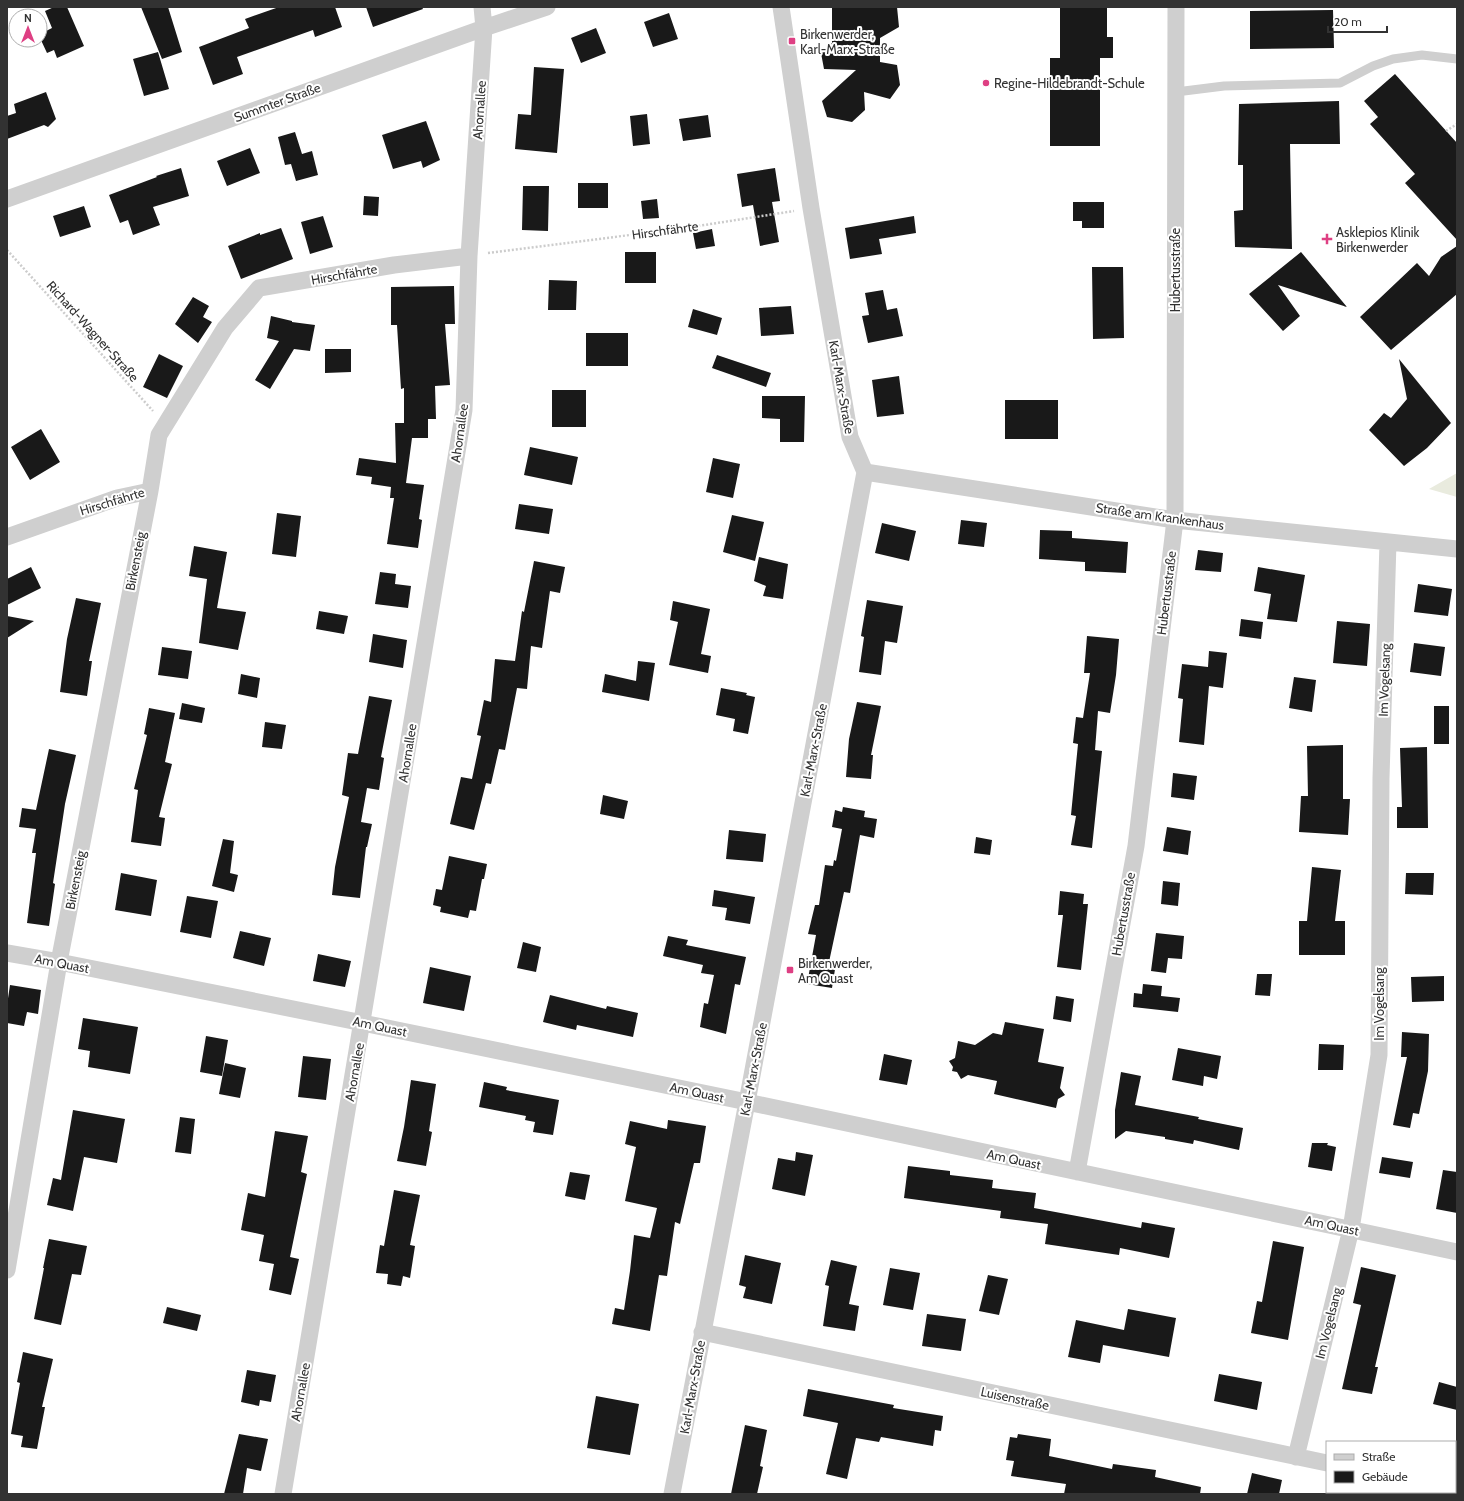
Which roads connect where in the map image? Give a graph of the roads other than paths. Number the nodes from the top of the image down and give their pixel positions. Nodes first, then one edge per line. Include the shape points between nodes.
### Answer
1 (482, 7) edge
2 (547, 7) edge
3 (781, 7) edge
4 (1176, 7) edge
5 (484, 28) junction
6 (1457, 59) edge
7 (1176, 92) junction
8 (7, 199) edge
9 (469, 256) junction
10 (865, 472) junction
11 (150, 491) junction
12 (1175, 520) junction
13 (7, 537) edge
14 (1388, 542) junction
15 (1457, 549) edge
16 (7, 953) edge
17 (59, 962) junction
18 (362, 1023) junction
19 (747, 1102) junction
20 (1077, 1172) junction
21 (1351, 1229) junction
22 (1457, 1252) edge
23 (7, 1270) edge
24 (702, 1332) junction
25 (1296, 1457) junction
26 (1326, 1463) edge
27 (283, 1494) edge
28 (672, 1494) edge

1 - 5 street, Ahornallee
2 - 5 street, Summter Straße
3 - 10 street, Karl-Marx-Straße via 811,208 850,437
4 - 7 street, Hubertusstraße
5 - 8 street, Summter Straße
5 - 9 street, Ahornallee
6 - 7 lane via 1422,55 1393,60 1373,66 1340,83 1224,86
7 - 12 street, Hubertusstraße
9 - 11 street, Hirschfährte via 394,265 259,288 225,328 159,435
9 - 18 street, Ahornallee via 464,410
10 - 12 street, Straße am Krankenhaus
10 - 19 street, Karl-Marx-Straße
11 - 13 street, Hirschfährte via 117,498
11 - 17 street, Birkensteig
12 - 14 street, Straße am Krankenhaus
12 - 20 street, Hubertusstraße via 1136,846
14 - 15 street, Straße am Krankenhaus
14 - 21 street, Im Vogelsang via 1380,778 1379,1055
16 - 17 street, Am Quast
17 - 18 street, Am Quast
17 - 23 street, Birkensteig
18 - 19 street, Am Quast
18 - 27 street, Ahornallee
19 - 20 street, Am Quast
19 - 24 street, Karl-Marx-Straße
20 - 21 street, Am Quast
21 - 22 street, Am Quast
21 - 25 street, Im Vogelsang
24 - 25 street, Luisenstraße
24 - 28 street, Karl-Marx-Straße
25 - 26 street, Luisenstraße

